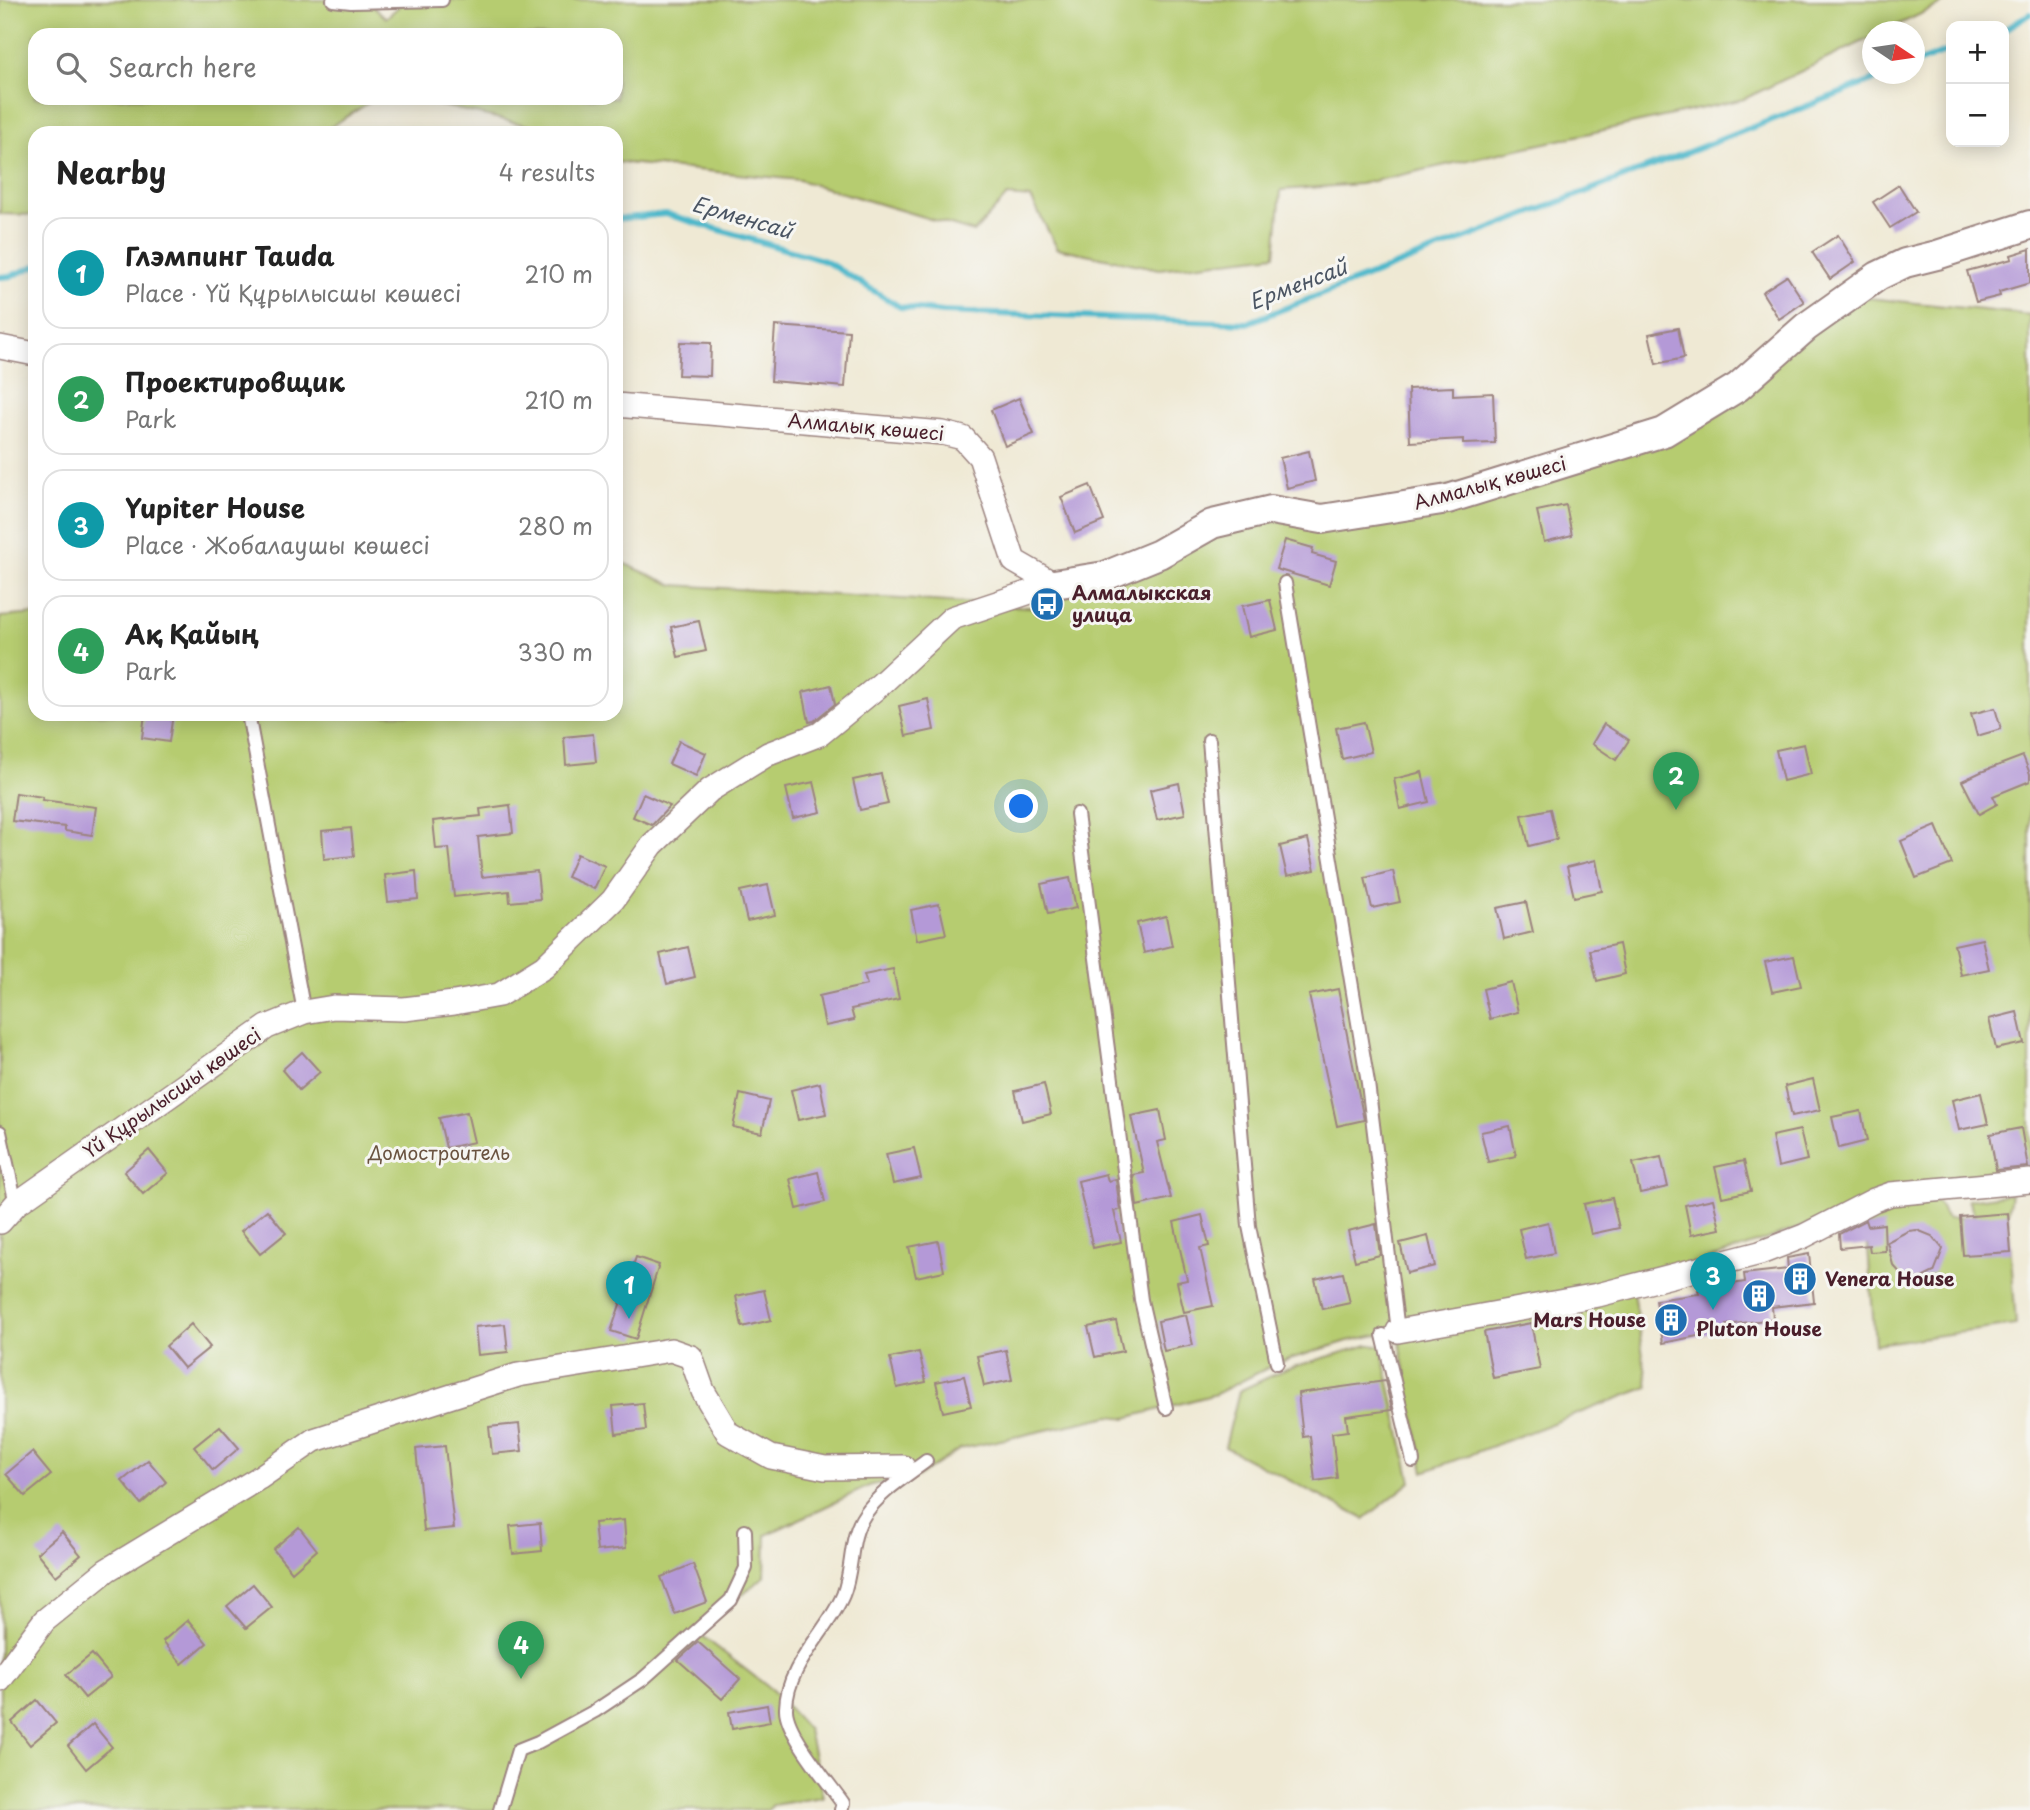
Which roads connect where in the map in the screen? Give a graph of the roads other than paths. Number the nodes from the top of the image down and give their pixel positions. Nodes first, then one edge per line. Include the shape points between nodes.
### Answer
1 (333, 0) edge
2 (442, 0) edge
3 (2030, 225) edge
4 (0, 347) edge
5 (28, 353) edge
6 (623, 406) edge
7 (1285, 583) dead end
8 (1054, 584) junction
9 (249, 721) edge
10 (1209, 740) dead end
11 (1077, 814) dead end
12 (304, 1012) junction
13 (0, 1132) edge
14 (2030, 1181) edge
15 (16, 1204) junction
16 (0, 1223) edge
17 (1390, 1333) junction
18 (1277, 1363) dead end
19 (1166, 1408) dead end
20 (926, 1461) dead end
21 (1413, 1461) dead end
22 (903, 1467) dead end
23 (745, 1531) dead end
24 (0, 1680) edge
25 (500, 1810) edge
26 (841, 1810) edge

1 - 2 lane
3 - 8 street, Алмалық көшесі via 1905,263 1878,276 1807,327 1738,387 1664,432 1448,499 1322,519 1271,510 1212,524 1159,554 1105,576
4 - 5 street
6 - 8 street, Алмалық көшесі via 963,438 981,457 1014,561
7 - 17 lane via 1368,1083
8 - 12 street, Үй Құрылысшы көшесі via 952,618 820,734 768,754 710,790 652,845 613,900 554,958 499,995 404,1009 334,1007
9 - 12 lane
10 - 18 lane via 1249,1226
11 - 19 lane via 1141,1300
12 - 15 street, Үй Құрылысшы көшесі via 267,1027
13 - 15 lane
14 - 17 street via 1891,1194 1760,1253 1598,1295
15 - 16 street, Үй Құрылысшы көшесі
17 - 21 lane
20 - 26 lane via 866,1513 853,1539 844,1594 790,1684 785,1710 793,1731 843,1803
22 - 24 street via 824,1468 771,1457 728,1433 703,1391 691,1357 671,1350 518,1375 314,1440 107,1570 44,1621
23 - 25 lane via 746,1568 731,1600 643,1679 518,1750

